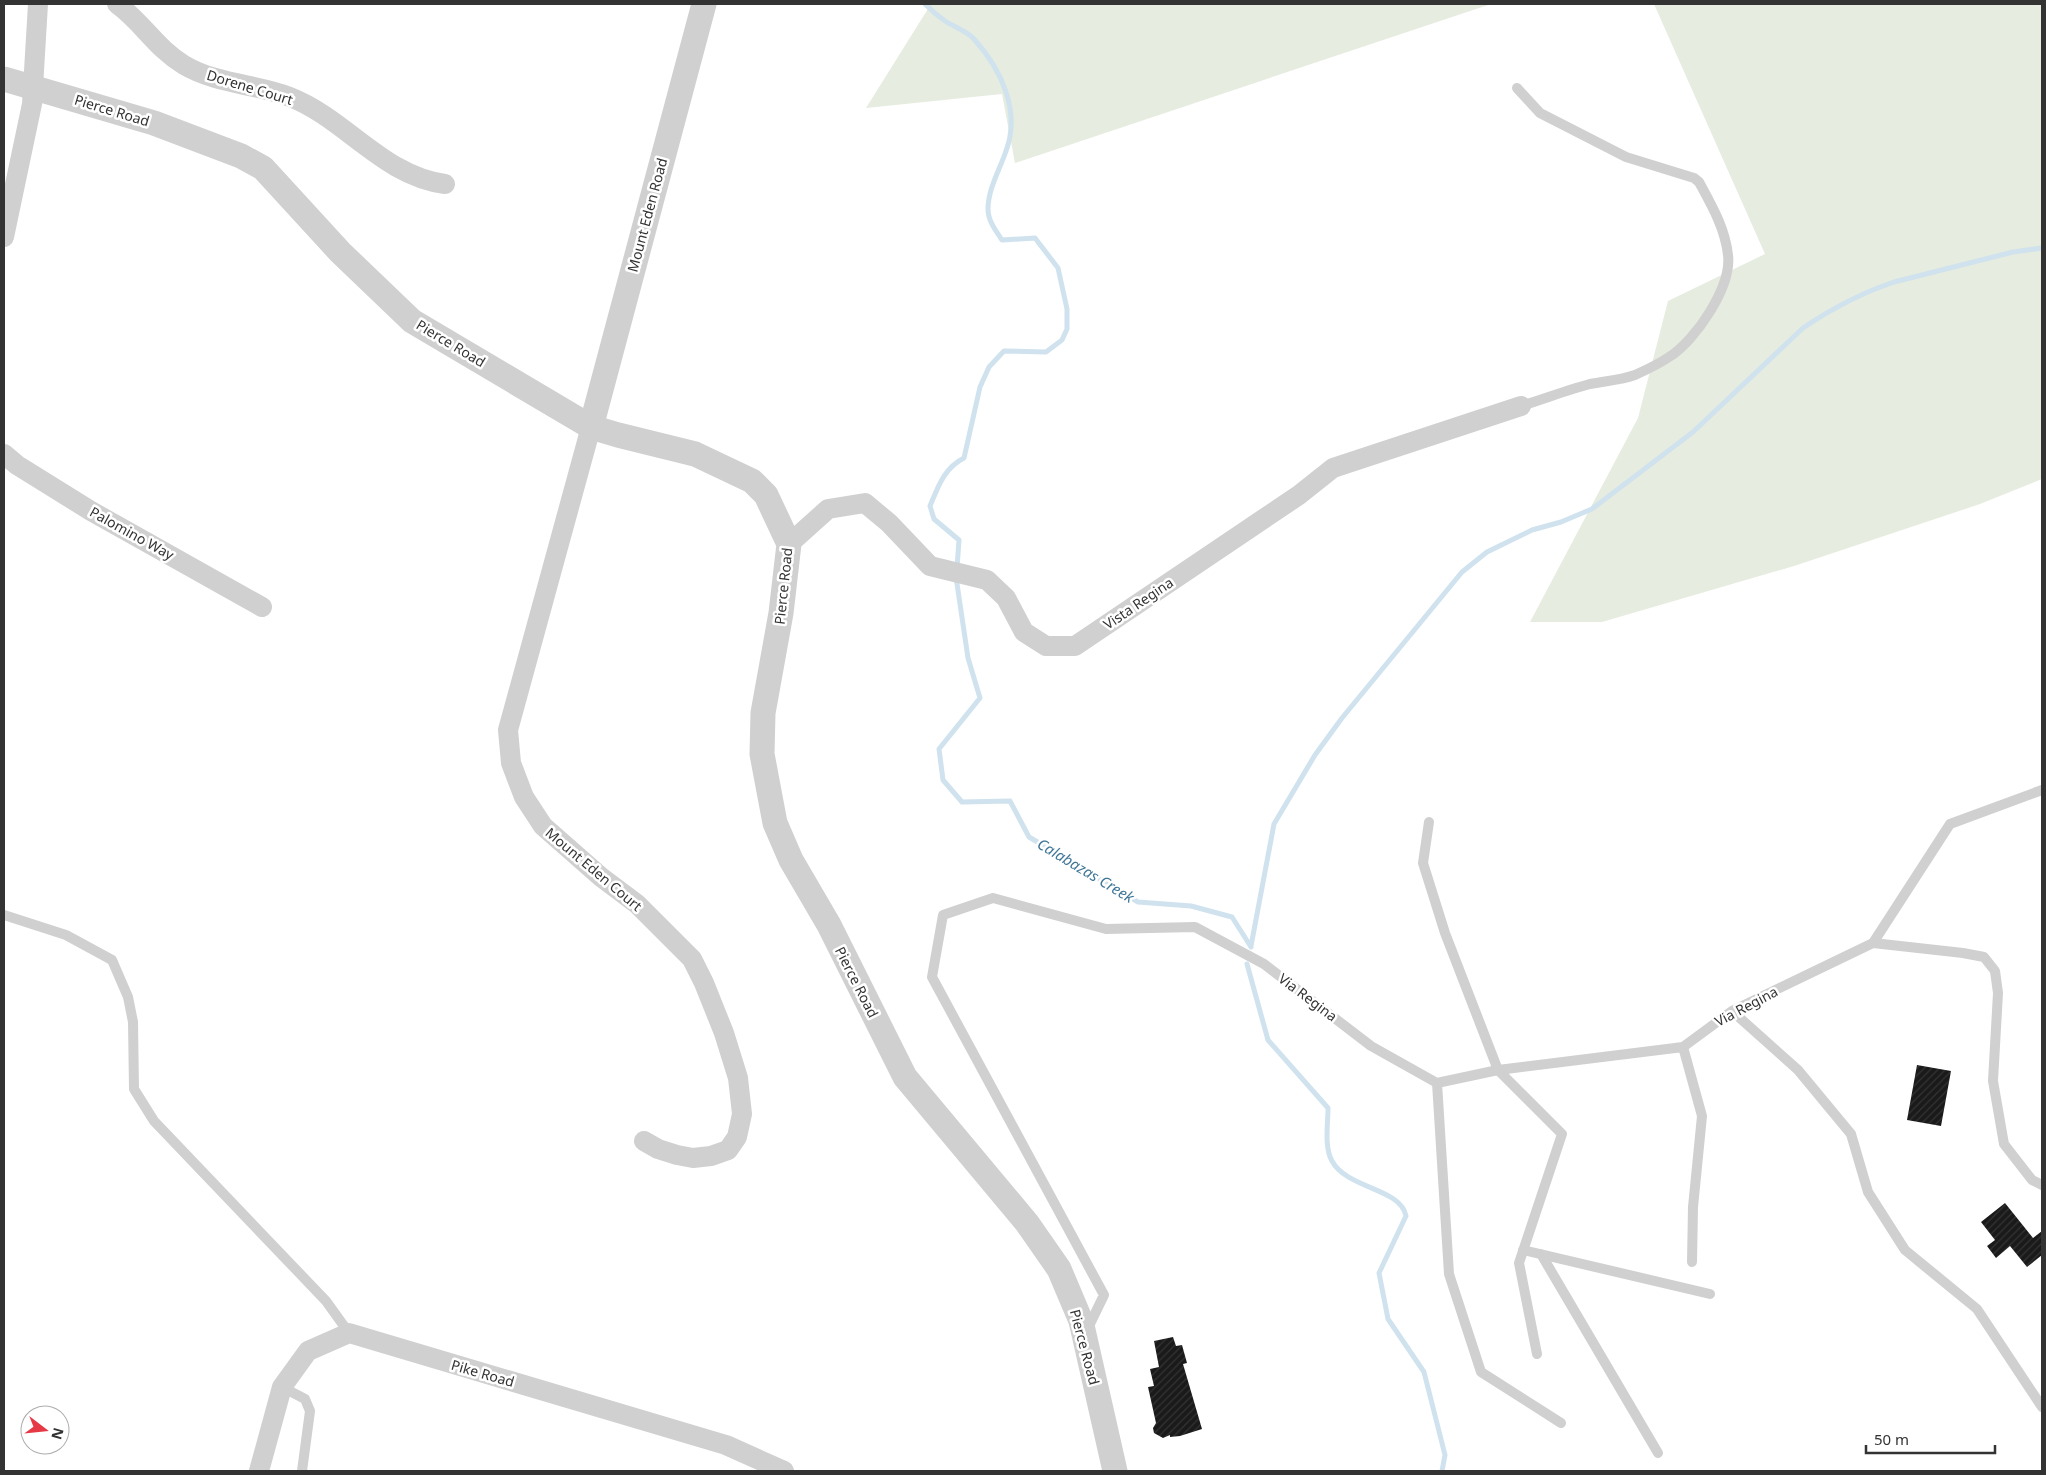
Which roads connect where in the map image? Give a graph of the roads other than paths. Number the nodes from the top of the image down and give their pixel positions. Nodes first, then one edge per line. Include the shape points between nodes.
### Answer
1 (38, 4) edge
2 (117, 4) edge
3 (704, 4) edge
4 (4, 79) edge
5 (33, 86) junction
6 (1518, 88) dead end
7 (445, 184) dead end
8 (4, 237) edge
9 (1521, 406) joint
10 (592, 427) junction
11 (4, 454) edge
12 (789, 544) junction
13 (262, 607) dead end
14 (2042, 790) edge
15 (1429, 822) dead end
16 (4, 915) edge
17 (1873, 943) junction
18 (1732, 1011) junction
19 (1683, 1047) junction
20 (1498, 1070) junction
21 (1437, 1083) junction
22 (644, 1141) dead end
23 (2042, 1185) edge
24 (1523, 1250) junction
25 (1540, 1254) junction
26 (1692, 1262) dead end
27 (1710, 1294) dead end
28 (348, 1333) junction
29 (1084, 1336) junction
30 (1537, 1354) dead end
31 (282, 1387) junction
32 (2042, 1407) edge
33 (1561, 1423) dead end
34 (1658, 1453) dead end
35 (259, 1471) edge
36 (302, 1471) edge
37 (784, 1471) edge
38 (1115, 1471) edge

1 - 5 street
2 - 7 street, Dorene Court via 163,51 186,66 209,76 290,97 394,167 429,182
3 - 10 street, Mount Eden Road
4 - 5 street, Pierce Road
5 - 8 street
5 - 10 street, Pierce Road via 154,123 241,156 263,168 340,252 412,321
6 - 9 lane via 1540,113 1626,157 1694,178 1721,224 1728,255 1724,282 1708,314 1692,336 1670,356 1634,375
9 - 12 street, Vista Regina via 1333,468 1299,495 1076,646 1046,646 1024,632 1006,598 987,580 930,566 865,503 828,509
10 - 12 street, Pierce Road via 695,454 752,481 766,495
10 - 22 street, Mount Eden Court via 508,730 511,763 524,797 544,826 600,877 638,904 692,959 724,1033 738,1078 742,1114 737,1137 728,1150 693,1158 668,1152
11 - 13 street, Palomino Way via 91,511
12 - 29 street, Pierce Road via 781,613 763,713 762,754 775,822 791,860 829,925 905,1076 1027,1223 1059,1269
14 - 17 lane via 1950,824
15 - 20 lane via 1423,863
16 - 28 lane via 66,936 112,960 128,997 133,1022 134,1089 154,1121 326,1301
17 - 18 lane, Via Regina
17 - 23 lane via 1984,957 1995,971 1998,993 1994,1082 2004,1144 2032,1180
18 - 19 lane, Via Regina
18 - 32 lane via 1798,1070 1851,1134 1868,1192 1904,1250 1977,1309
19 - 20 lane, Via Regina
19 - 26 lane via 1702,1116
20 - 21 lane, Via Regina
20 - 24 lane via 1562,1134
21 - 29 lane, Via Regina via 1370,1046 1264,964 1195,926 1106,929 993,898 943,916 932,977 1104,1295
21 - 33 lane via 1449,1274 1481,1372
24 - 25 lane
24 - 30 lane via 1519,1263
25 - 27 lane
25 - 34 lane
28 - 31 street via 308,1351
28 - 37 street, Pike Road via 726,1445
29 - 38 street, Pierce Road
31 - 35 street
31 - 36 lane via 305,1399 310,1410

